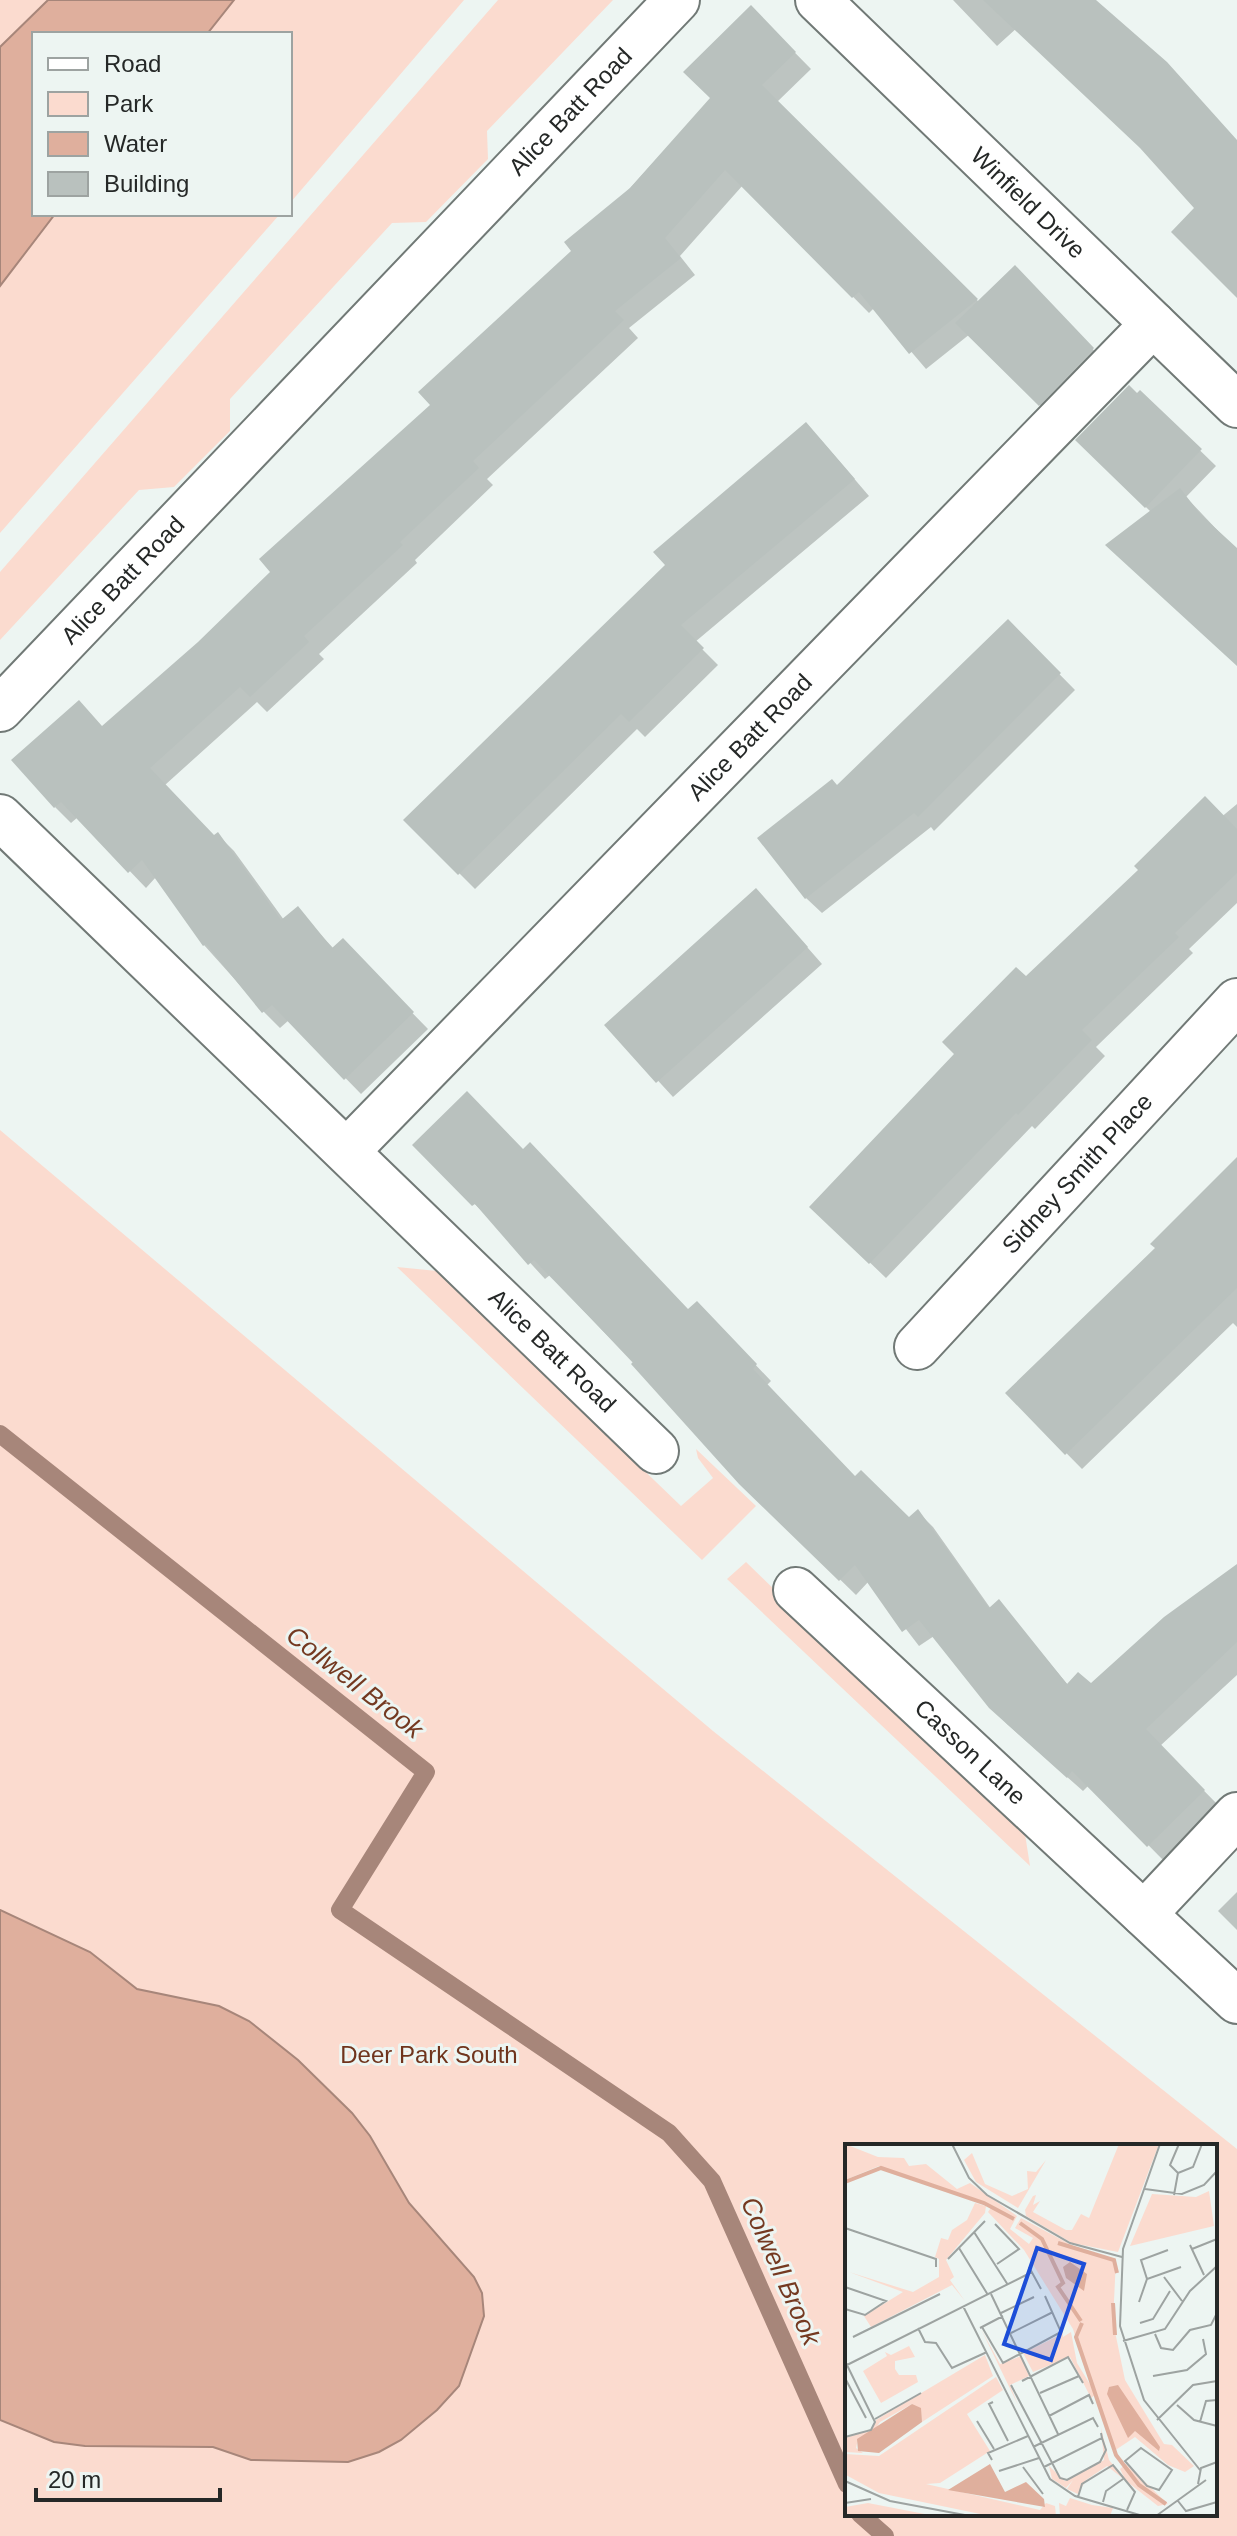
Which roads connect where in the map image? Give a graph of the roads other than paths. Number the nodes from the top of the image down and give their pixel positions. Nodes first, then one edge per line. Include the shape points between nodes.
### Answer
1 (677, 0) edge
2 (818, 0) edge
3 (1153, 324) junction
4 (1237, 405) edge
5 (0, 709) edge
6 (0, 817) edge
7 (1237, 1001) edge
8 (348, 1150) junction
9 (917, 1347) dead end
10 (656, 1451) dead end
11 (796, 1590) dead end
12 (1237, 1815) edge
13 (1144, 1914) junction
14 (1237, 2001) edge

1 - 5 street, Alice Batt Road
2 - 3 street, Winfield Drive
3 - 4 street, Winfield Drive
3 - 8 street, Alice Batt Road
6 - 8 street, Alice Batt Road
7 - 9 street, Sidney Smith Place
8 - 10 street, Alice Batt Road
11 - 13 street, Casson Lane
12 - 13 street
13 - 14 street, Casson Lane

